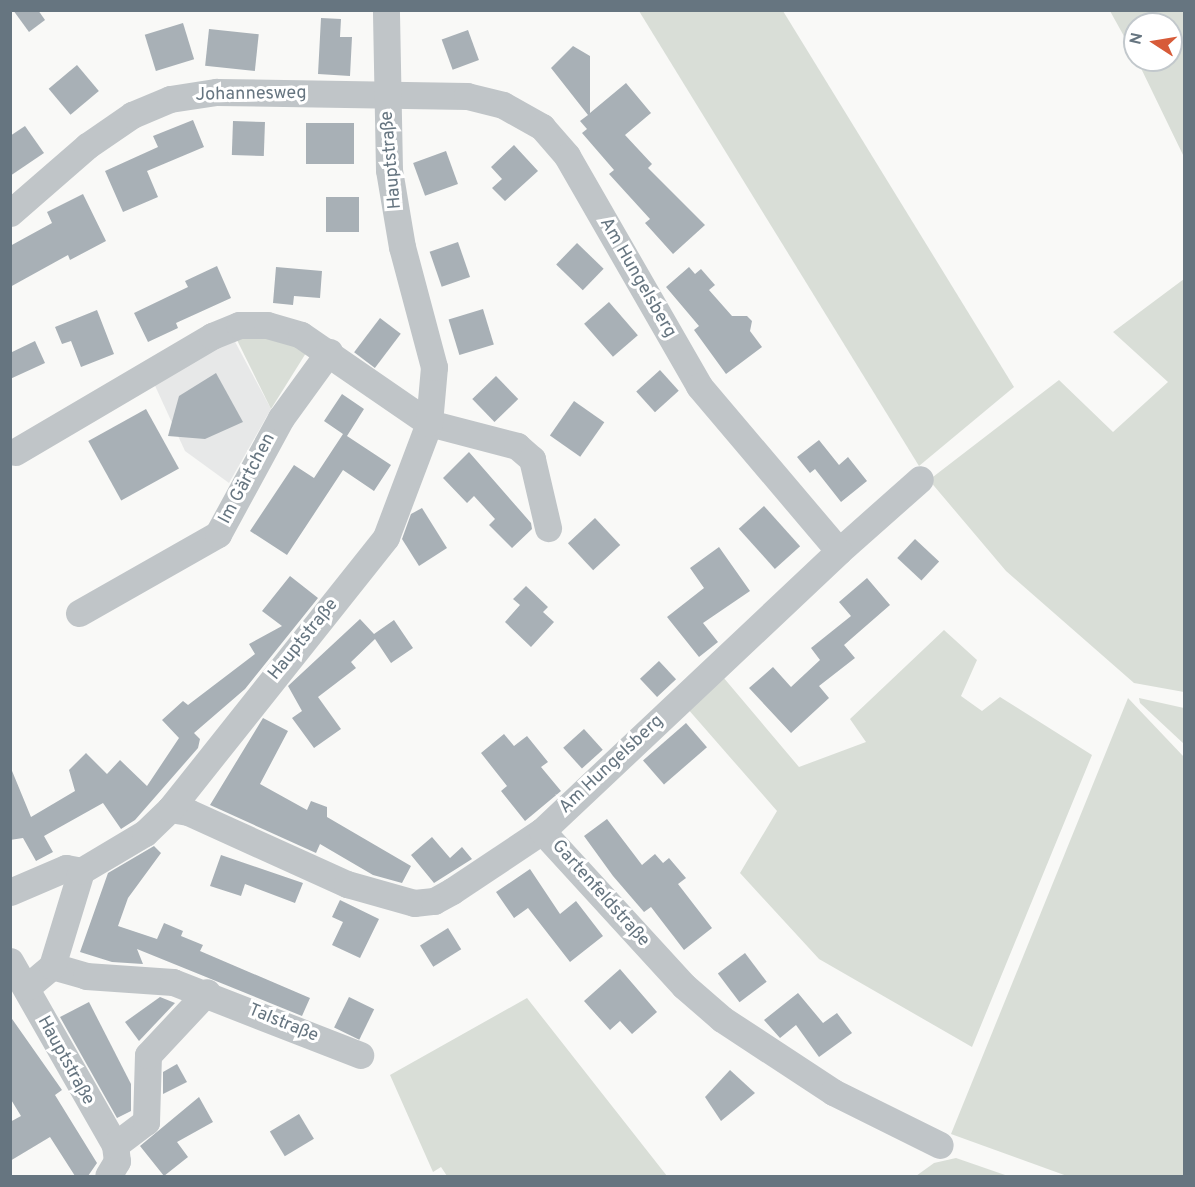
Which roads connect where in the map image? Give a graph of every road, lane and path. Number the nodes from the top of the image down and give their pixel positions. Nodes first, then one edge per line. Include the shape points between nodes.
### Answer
1 (386, 10) edge
2 (387, 94) junction
3 (10, 213) edge
4 (329, 352) junction
5 (429, 423) junction
6 (15, 452) dead end
7 (920, 479) dead end
8 (548, 528) dead end
9 (839, 551) junction
10 (79, 613) dead end
11 (170, 809) junction
12 (542, 831) junction
13 (81, 871) junction
14 (10, 892) edge
15 (10, 960) edge
16 (52, 966) junction
17 (27, 987) junction
18 (207, 992) junction
19 (360, 1055) dead end
20 (114, 1145) junction
21 (940, 1145) dead end
22 (108, 1176) edge

1 - 2 street, Hauptstraße
2 - 3 street, Johannesweg via 216,92 170,99 132,115 87,146
2 - 5 street, Hauptstraße via 389,170 402,247 434,367
2 - 9 street, Am Hungelsberg via 467,96 503,105 542,127 567,156 699,386
4 - 5 street
4 - 6 street via 267,325 239,325 212,336
4 - 10 street, Im Gärtchen via 281,417 218,534
5 - 8 street via 517,446 532,459
5 - 11 street, Hauptstraße via 386,537
7 - 9 street, Am Hungelsberg
9 - 12 street, Am Hungelsberg
11 - 12 street, Gartenfeldstraße via 188,812 347,884 414,903 443,896
11 - 13 street, Hauptstraße via 145,833
12 - 21 street, Gartenfeldstraße via 684,986 722,1019 833,1092
13 - 14 street via 66,868
13 - 16 street
15 - 17 street, Hauptstraße
16 - 17 street
16 - 18 street, Talstraße via 86,976 173,982
17 - 20 street, Hauptstraße via 86,1101
18 - 19 street, Talstraße
18 - 20 street via 148,1055 146,1122
20 - 22 street via 117,1161

